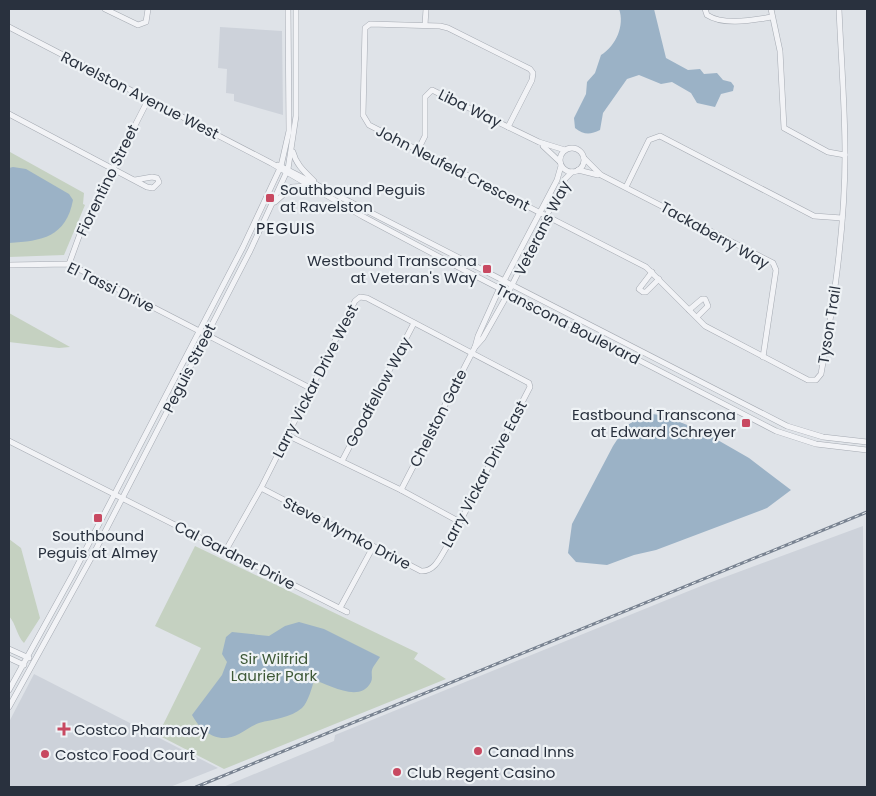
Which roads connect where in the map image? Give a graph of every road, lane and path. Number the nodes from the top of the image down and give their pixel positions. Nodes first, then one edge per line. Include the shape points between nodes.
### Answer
1 (105, 9) edge
2 (148, 9) edge
3 (288, 9) edge
4 (296, 9) edge
5 (426, 9) edge
6 (705, 9) edge
7 (771, 9) edge
8 (838, 9) edge
9 (772, 17) junction
10 (425, 24) junction
11 (9, 27) edge
12 (149, 98) junction
13 (9, 114) edge
14 (508, 127) junction
15 (539, 142) junction
16 (292, 148) junction
17 (418, 150) junction
18 (564, 150) junction
19 (845, 155) junction
20 (584, 158) junction
21 (560, 164) junction
22 (112, 168) junction
23 (280, 168) junction
24 (288, 171) junction
25 (575, 171) junction
26 (601, 175) junction
27 (135, 180) dead end
28 (318, 185) junction
29 (311, 187) junction
30 (626, 187) junction
31 (272, 206) junction
32 (540, 214) junction
33 (546, 217) junction
34 (842, 218) junction
35 (69, 264) junction
36 (9, 265) edge
37 (652, 272) junction
38 (659, 280) junction
39 (504, 281) junction
40 (512, 285) junction
41 (500, 289) junction
42 (508, 293) junction
43 (689, 310) junction
44 (697, 317) junction
45 (414, 323) junction
46 (199, 330) junction
47 (207, 334) junction
48 (474, 349) junction
49 (763, 356) junction
50 (310, 388) junction
51 (288, 435) junction
52 (9, 441) edge
53 (867, 442) edge
54 (867, 450) edge
55 (342, 460) junction
56 (261, 488) junction
57 (401, 490) junction
58 (114, 495) junction
59 (122, 499) junction
60 (460, 522) junction
61 (373, 547) junction
62 (226, 550) junction
63 (433, 568) joint
64 (340, 608) junction
65 (347, 612) dead end
66 (9, 649) edge
67 (27, 657) junction
68 (9, 658) edge
69 (34, 661) junction
70 (22, 664) junction
71 (29, 668) junction
72 (9, 690) edge
73 (9, 707) edge

1 - 2 street via 138,25 146,22
3 - 23 street, Peguis Street via 289,132
4 - 16 street, Peguis Street via 296,116
5 - 10 street
6 - 9 street via 714,19 750,21
7 - 9 street
8 - 19 street, Tyson Trail
9 - 19 street via 780,51 784,128 828,152
10 - 14 street, John Neufeld Crescent via 448,28 531,71 532,80
10 - 17 street, John Neufeld Crescent via 370,24 364,30 363,118 369,125
11 - 12 street, Ravelston Avenue West
12 - 22 street, Fiorentino Street
12 - 23 street, Ravelston Avenue West
13 - 22 street
14 - 15 street, Liba Way
14 - 17 street, Liba Way via 432,90 425,97 425,132
15 - 18 street, Liba Way
15 - 21 street, Liba Way
16 - 24 street, Peguis Street
16 - 28 street via 294,159
17 - 32 street, John Neufeld Crescent
18 - 20 street via 576,148
18 - 21 street
19 - 34 street, Tyson Trail
20 - 25 street via 583,165
20 - 26 street
21 - 25 street via 566,171
21 - 32 street, Veterans Way via 557,180
22 - 27 street
22 - 35 street, Fiorentino Street via 81,231
23 - 24 street, Transcona Boulevard
23 - 46 street, Peguis Street via 244,248
24 - 28 street, Transcona Boulevard
24 - 29 street, Transcona Boulevard
24 - 31 street, Peguis Street
25 - 26 street
25 - 33 street, Veterans Way via 566,178
26 - 30 street, Tackaberry Way
28 - 39 street, Transcona Boulevard
29 - 31 street via 292,187
29 - 41 street, Transcona Boulevard
30 - 34 street via 649,140 660,136 814,216
30 - 49 street, Tackaberry Way via 773,263 776,270
31 - 47 street, Peguis Street
32 - 33 street, John Neufeld Crescent
32 - 39 street, Veterans Way
33 - 37 street, Tyson Trail
33 - 40 street, Veterans Way
34 - 49 street, Tyson Trail via 821,374 816,380 808,380
35 - 36 street, El Tassi Drive
35 - 46 street, El Tassi Drive
37 - 38 street, Tyson Trail
37 - 38 street via 639,289 646,292
38 - 43 street, Tyson Trail
39 - 40 street, Transcona Boulevard
39 - 41 street, Chelston Gate
40 - 42 street, Chelston Gate
40 - 53 street, Transcona Boulevard via 787,426 823,437
41 - 42 street, Transcona Boulevard
41 - 48 street, Chelston Gate
42 - 48 street, Chelston Gate
42 - 54 street, Transcona Boulevard via 787,436 816,444
43 - 44 street, Tyson Trail
43 - 44 street via 705,299 708,306
44 - 49 street, Tyson Trail via 706,326
45 - 48 street, Larry Vickar Drive West
45 - 50 street, Larry Vickar Drive West via 367,298 355,300
45 - 55 street, Goodfellow Way
46 - 47 street, El Tassi Drive
46 - 58 street, Peguis Street
47 - 50 street, El Tassi Drive
47 - 59 street, Peguis Street
48 - 57 street, Chelston Gate
48 - 60 street, Larry Vickar Drive East via 527,380 530,387
50 - 51 street, Larry Vickar Drive West
51 - 55 street
51 - 56 street, Larry Vickar Drive West
52 - 58 street, Cal Gardner Drive
55 - 57 street
56 - 61 street, Steve Mymko Drive
56 - 62 street, Larry Vickar Drive West
57 - 60 street
58 - 59 street, Cal Gardner Drive
58 - 67 street, Peguis Street
59 - 62 street, Cal Gardner Drive
59 - 69 street, Peguis Street
60 - 63 street, Larry Vickar Drive East
61 - 63 street, Steve Mymko Drive via 421,571
61 - 64 street
62 - 64 street, Cal Gardner Drive
64 - 65 street, Cal Gardner Drive
66 - 67 street
67 - 69 street
67 - 70 street, Peguis Street
68 - 70 street
69 - 71 street, Peguis Street
70 - 71 street
70 - 72 street, Peguis Street
71 - 73 street, Peguis Street

